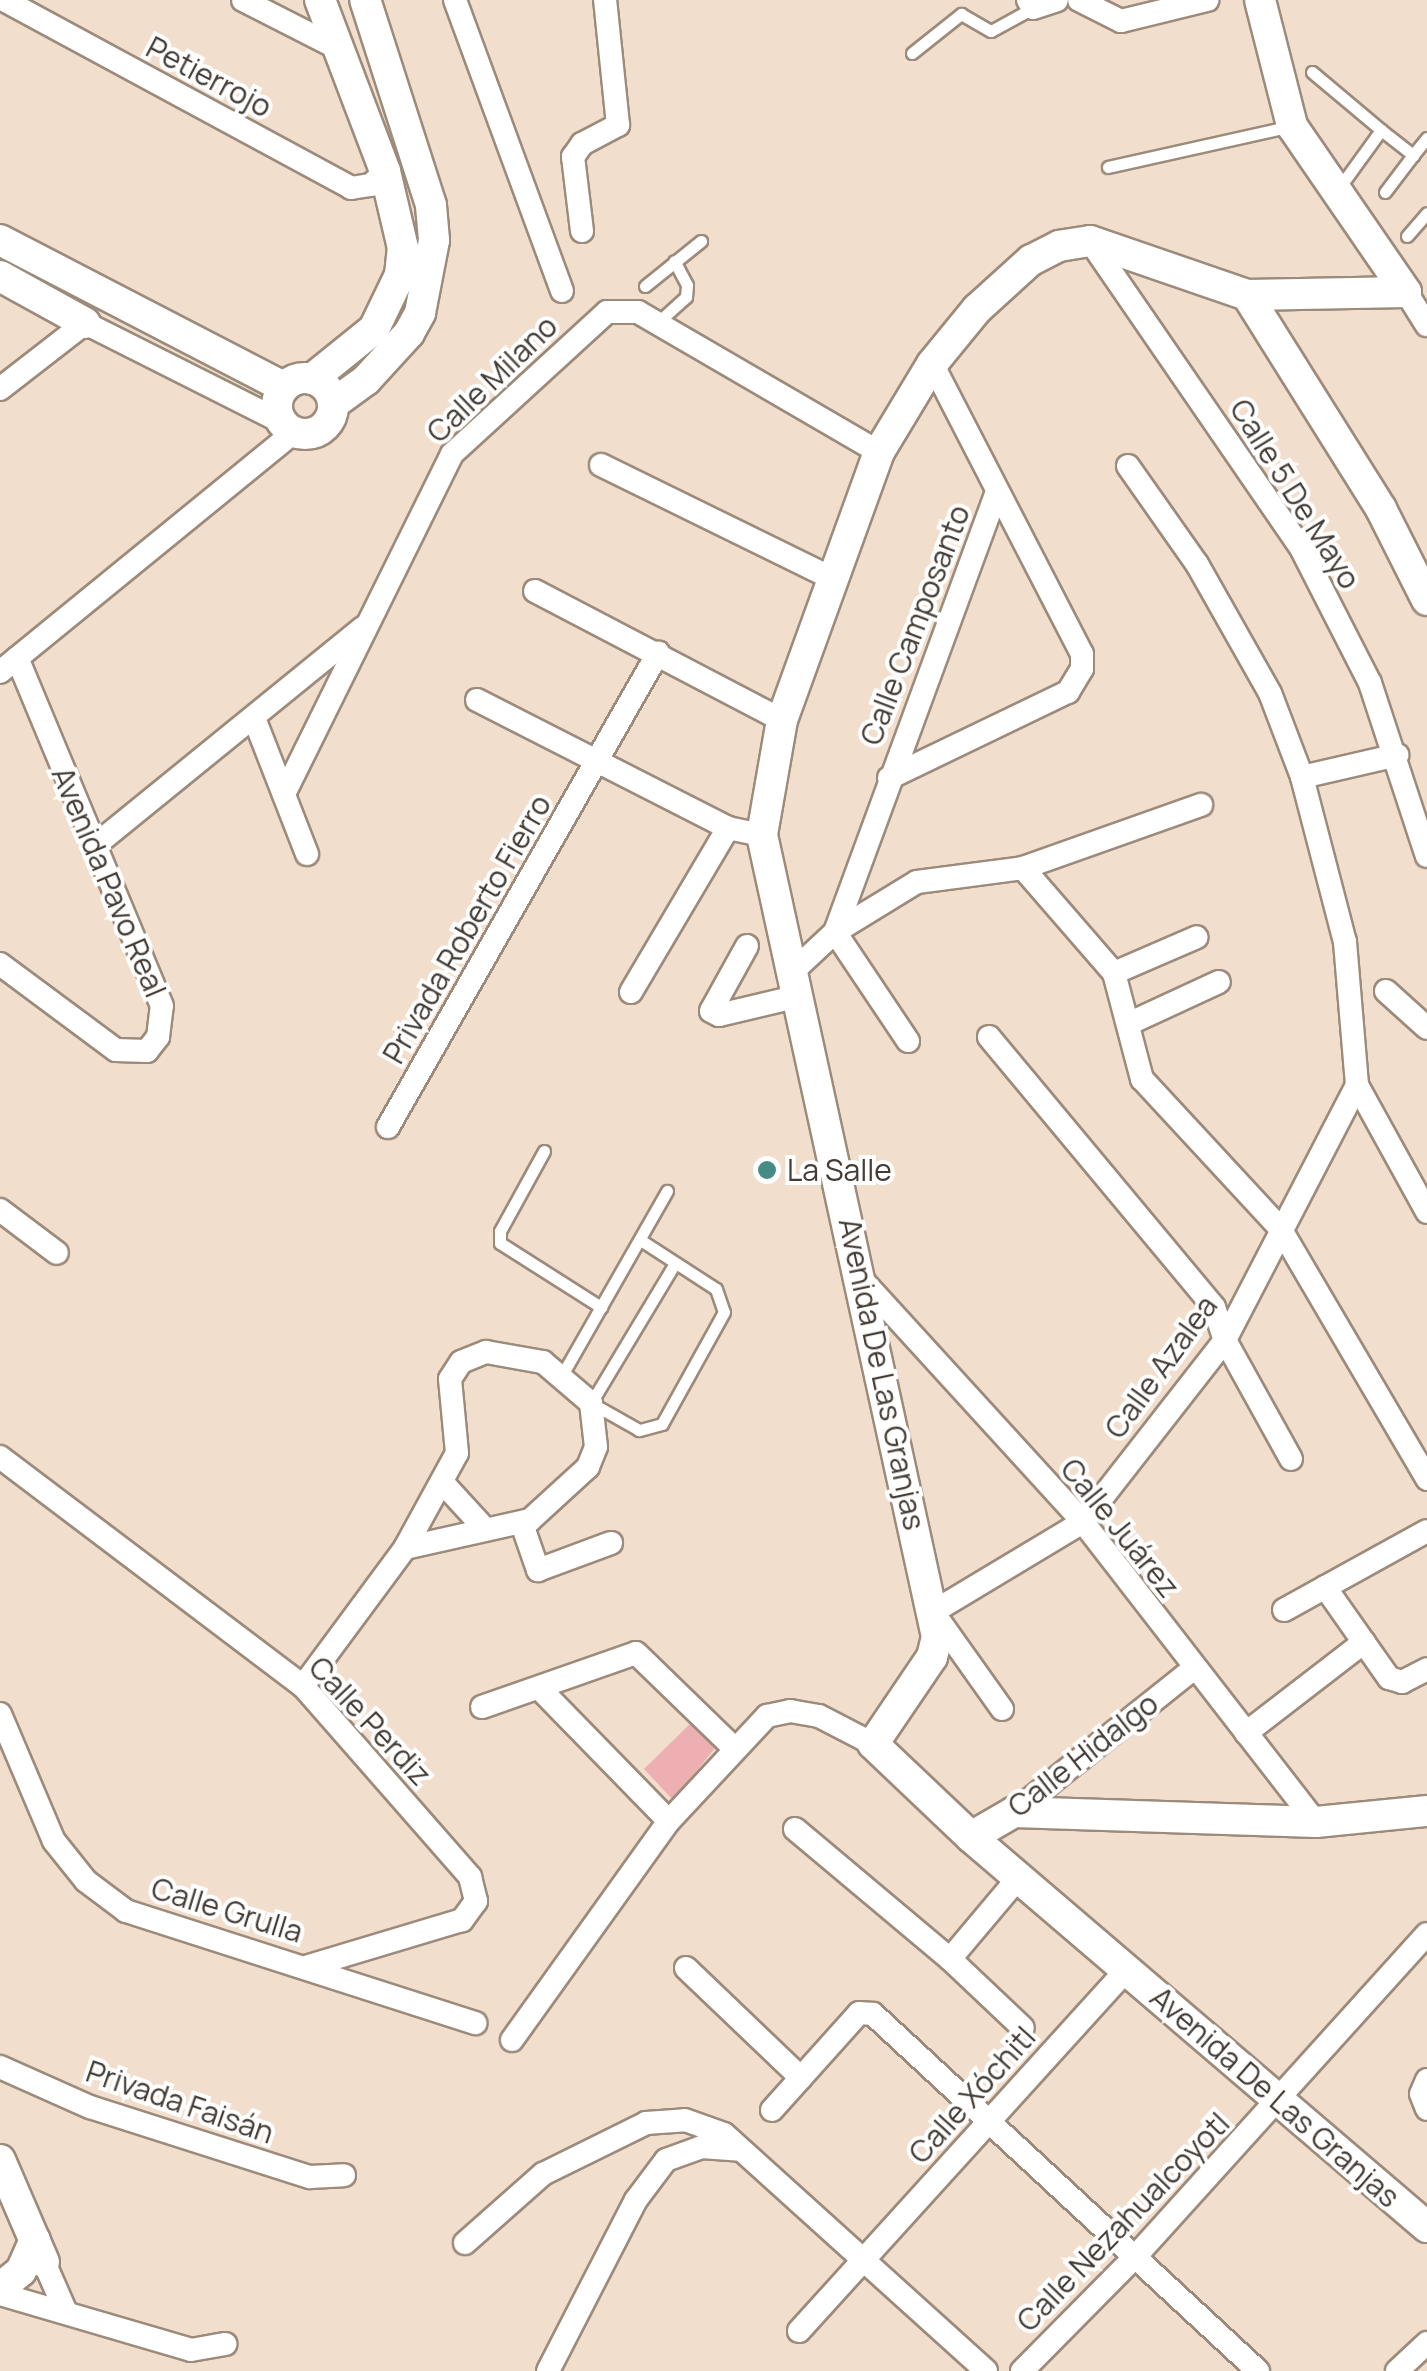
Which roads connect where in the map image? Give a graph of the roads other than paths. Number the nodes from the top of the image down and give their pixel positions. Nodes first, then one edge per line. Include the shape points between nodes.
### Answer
1 (4, 0) edge
2 (243, 0) edge
3 (320, 0) edge
4 (365, 0) edge
5 (455, 0) edge
6 (605, 0) edge
7 (1057, 0) edge
8 (1079, 0) edge
9 (1208, 0) edge
10 (1260, 0) edge
11 (1030, 4) edge
12 (339, 48) junction
13 (912, 54) dead end
14 (1312, 72) dead end
15 (1292, 126) junction
16 (1380, 130) junction
17 (1427, 138) edge
18 (1413, 155) junction
19 (1108, 167) dead end
20 (385, 172) junction
21 (1337, 192) junction
22 (1385, 192) dead end
23 (1425, 217) edge
24 (582, 231) dead end
25 (1407, 236) dead end
26 (0, 240) edge
27 (701, 241) dead end
28 (1090, 241) junction
29 (674, 261) junction
30 (0, 276) edge
31 (645, 286) dead end
32 (562, 291) dead end
33 (1416, 292) edge
34 (1247, 295) junction
35 (657, 322) junction
36 (85, 323) junction
37 (1427, 325) edge
38 (932, 364) junction
39 (298, 383) junction
40 (0, 390) edge
41 (333, 404) junction
42 (288, 427) junction
43 (879, 452) junction
44 (601, 466) dead end
45 (1128, 466) dead end
46 (996, 494) junction
47 (830, 578) junction
48 (534, 590) dead end
49 (1427, 600) edge
50 (371, 619) junction
51 (658, 653) junction
52 (8, 665) edge
53 (477, 700) dead end
54 (254, 718) junction
55 (782, 720) junction
56 (1397, 754) junction
57 (598, 762) junction
58 (1302, 777) junction
59 (889, 778) junction
60 (284, 794) junction
61 (1202, 805) dead end
62 (728, 828) junction
63 (762, 835) junction
64 (93, 846) junction
65 (307, 854) dead end
66 (1427, 856) edge
67 (1023, 868) junction
68 (835, 932) junction
69 (1197, 936) dead end
70 (747, 946) dead end
71 (0, 964) edge
72 (1114, 973) junction
73 (1219, 982) dead end
74 (793, 986) junction
75 (1386, 991) dead end
76 (631, 992) dead end
77 (1128, 1024) junction
78 (1427, 1028) edge
79 (988, 1038) dead end
80 (908, 1041) dead end
81 (1358, 1085) junction
82 (388, 1127) dead end
83 (544, 1151) dead end
84 (667, 1191) dead end
85 (0, 1210) edge
86 (1427, 1212) edge
87 (1280, 1228) junction
88 (642, 1241) junction
89 (57, 1253) dead end
90 (675, 1263) junction
91 (864, 1282) junction
92 (601, 1307) junction
93 (1225, 1340) junction
94 (562, 1375) junction
95 (590, 1403) junction
96 (0, 1457) edge
97 (1291, 1459) dead end
98 (1427, 1479) edge
99 (442, 1482) junction
100 (1083, 1522) junction
101 (522, 1524) junction
102 (485, 1529) junction
103 (1427, 1531) edge
104 (611, 1543) dead end
105 (405, 1548) junction
106 (1324, 1587) junction
107 (1284, 1610) dead end
108 (933, 1612) junction
109 (1364, 1642) junction
110 (1427, 1669) edge
111 (1193, 1670) junction
112 (303, 1686) junction
113 (542, 1690) junction
114 (482, 1707) dead end
115 (1002, 1709) dead end
116 (0, 1714) edge
117 (1246, 1733) junction
118 (872, 1744) junction
119 (735, 1749) junction
120 (1427, 1811) edge
121 (1014, 1812) junction
122 (669, 1821) junction
123 (1316, 1822) junction
124 (794, 1829) dead end
125 (971, 1837) junction
126 (1019, 1877) junction
127 (1427, 1934) edge
128 (387, 1942) junction
129 (950, 1959) junction
130 (309, 1966) junction
131 (686, 1968) dead end
132 (1127, 1969) junction
133 (375, 1988) junction
134 (475, 2022) dead end
135 (1024, 2028) dead end
136 (512, 2040) dead end
137 (0, 2067) edge
138 (801, 2078) junction
139 (1427, 2080) edge
140 (1278, 2102) junction
141 (1427, 2109) edge
142 (772, 2110) dead end
143 (990, 2118) junction
144 (732, 2142) junction
145 (0, 2160) edge
146 (344, 2174) dead end
147 (1427, 2227) edge
148 (464, 2243) dead end
149 (40, 2251) junction
150 (1135, 2257) junction
151 (863, 2264) junction
152 (0, 2291) edge
153 (66, 2312) junction
154 (799, 2330) dead end
155 (1427, 2342) edge
156 (225, 2344) dead end
157 (548, 2371) edge
158 (986, 2371) edge
159 (1022, 2371) edge
160 (1258, 2371) edge
161 (1397, 2371) edge

1 - 20 street, Petierrojo via 351,188 371,185
2 - 12 street
3 - 12 street
4 - 41 street via 431,206 434,240 428,286 409,333
5 - 32 street
6 - 24 street via 615,131 590,138 573,157
7 - 11 street
8 - 9 street via 1121,21
10 - 15 street
11 - 13 lane via 991,31 961,14
12 - 20 street
14 - 16 lane
15 - 19 lane
15 - 21 street
16 - 18 lane
16 - 21 lane
17 - 18 lane
18 - 22 lane
20 - 39 street via 402,248 400,276 374,329
21 - 33 street
23 - 25 lane
26 - 39 street
27 - 29 lane
28 - 34 street
28 - 38 street, Avenida De Las Granjas via 1031,260 977,309
28 - 56 street, Calle 5 De Mayo via 1302,550 1370,683
29 - 31 lane
29 - 35 lane via 686,297
30 - 36 street
33 - 34 street
33 - 37 street
34 - 49 street via 1381,508
35 - 43 street
35 - 50 street, Calle Milano via 622,308 607,312 452,454
36 - 40 street
36 - 42 street
38 - 43 street, Avenida De Las Granjas
38 - 46 street, Calle Camposanto
39 - 41 street
39 - 42 street via 276,404
41 - 42 street via 326,424
42 - 52 street, Avenida Pavo Real
43 - 47 street, Avenida De Las Granjas
44 - 47 street
45 - 58 street via 1197,564 1261,677
46 - 59 street, Calle Camposanto
46 - 59 street, Calle Camposanto via 1082,654 1078,682
47 - 55 street, Avenida De Las Granjas
48 - 51 street
50 - 54 street, Calle Milano
50 - 60 street, Calle Milano
51 - 55 street
51 - 57 street, Privada Roberto Fierro
52 - 64 street, Avenida Pavo Real
53 - 57 street
54 - 60 street
54 - 64 street, Calle Milano
55 - 63 street, Avenida De Las Granjas
56 - 58 street
56 - 66 street, Calle 5 De Mayo
57 - 62 street
57 - 82 street, Privada Roberto Fierro
58 - 81 street via 1345,942
59 - 68 street, Calle Camposanto
60 - 65 street
61 - 67 street
62 - 63 street
62 - 76 street
63 - 74 street, Avenida De Las Granjas
64 - 71 street, Avenida Pavo Real via 162,1006 158,1037 148,1051 116,1050
67 - 68 street via 917,882
67 - 72 street
68 - 74 street
68 - 80 street
69 - 72 street
70 - 74 street via 711,1012 719,1015
72 - 77 street
73 - 77 street
74 - 91 street, Avenida De Las Granjas
75 - 78 street
77 - 87 street via 1142,1079
79 - 93 street via 1214,1307
81 - 86 street
81 - 87 street, Calle Azalea
83 - 92 lane via 500,1231 500,1243
84 - 88 lane
85 - 89 street
87 - 93 street, Calle Azalea
87 - 98 street
88 - 90 lane
88 - 92 lane
90 - 95 lane
90 - 95 lane via 716,1288 724,1312 662,1424 639,1430
91 - 100 street, Calle Juárez
91 - 108 street, Avenida De Las Granjas
92 - 94 lane
93 - 97 street
93 - 100 street, Calle Azalea
94 - 95 street
94 - 99 street via 518,1354 486,1352 461,1362 450,1378 457,1454
95 - 101 street via 596,1447 588,1467
96 - 112 street, Calle Perdiz
99 - 102 street
99 - 105 street
100 - 108 street, Calle Azalea
100 - 111 street, Calle Juárez
101 - 102 street
101 - 104 street via 538,1570
102 - 105 street
103 - 106 street
105 - 112 street
106 - 107 street
106 - 109 street
108 - 115 street
108 - 118 street, Avenida De Las Granjas via 932,1657
109 - 110 street via 1395,1682
109 - 117 street
111 - 117 street, Calle Juárez
111 - 121 street, Calle Hidalgo
112 - 128 street, Calle Perdiz via 475,1889 472,1912 462,1920
113 - 114 street
113 - 119 street via 636,1653
113 - 122 street
116 - 130 street, Calle Grulla via 54,1842 86,1880 152,1921
117 - 123 street, Calle Juárez
118 - 119 street via 834,1722 790,1711 766,1716
118 - 125 street, Avenida De Las Granjas
119 - 122 street
120 - 123 street
121 - 123 street
121 - 125 street, Calle Hidalgo
122 - 136 street
124 - 129 street
125 - 126 street, Avenida De Las Granjas
126 - 129 street
126 - 132 street, Avenida De Las Granjas
127 - 140 street, Calle Nezahualcoyotl
128 - 130 street, Calle Perdiz
128 - 133 street
129 - 135 street
130 - 133 street, Calle Grulla
131 - 138 street
132 - 140 street, Avenida De Las Granjas
132 - 143 street, Calle Xóchitl
133 - 134 street, Calle Grulla
137 - 146 street, Privada Faisán via 90,2107 310,2177
138 - 142 street
138 - 143 street via 866,2011
139 - 141 street via 1420,2094
140 - 147 street, Avenida De Las Granjas
140 - 150 street, Calle Nezahualcoyotl
143 - 150 street
143 - 151 street, Calle Xóchitl
144 - 148 street via 685,2120 646,2123 543,2174
144 - 151 street
144 - 157 street via 666,2160 636,2200
145 - 149 street
149 - 152 street
149 - 153 street
150 - 159 street, Calle Nezahualcoyotl
150 - 160 street
151 - 154 street, Calle Xóchitl
151 - 158 street
152 - 153 street
153 - 156 street via 190,2350
155 - 161 street

